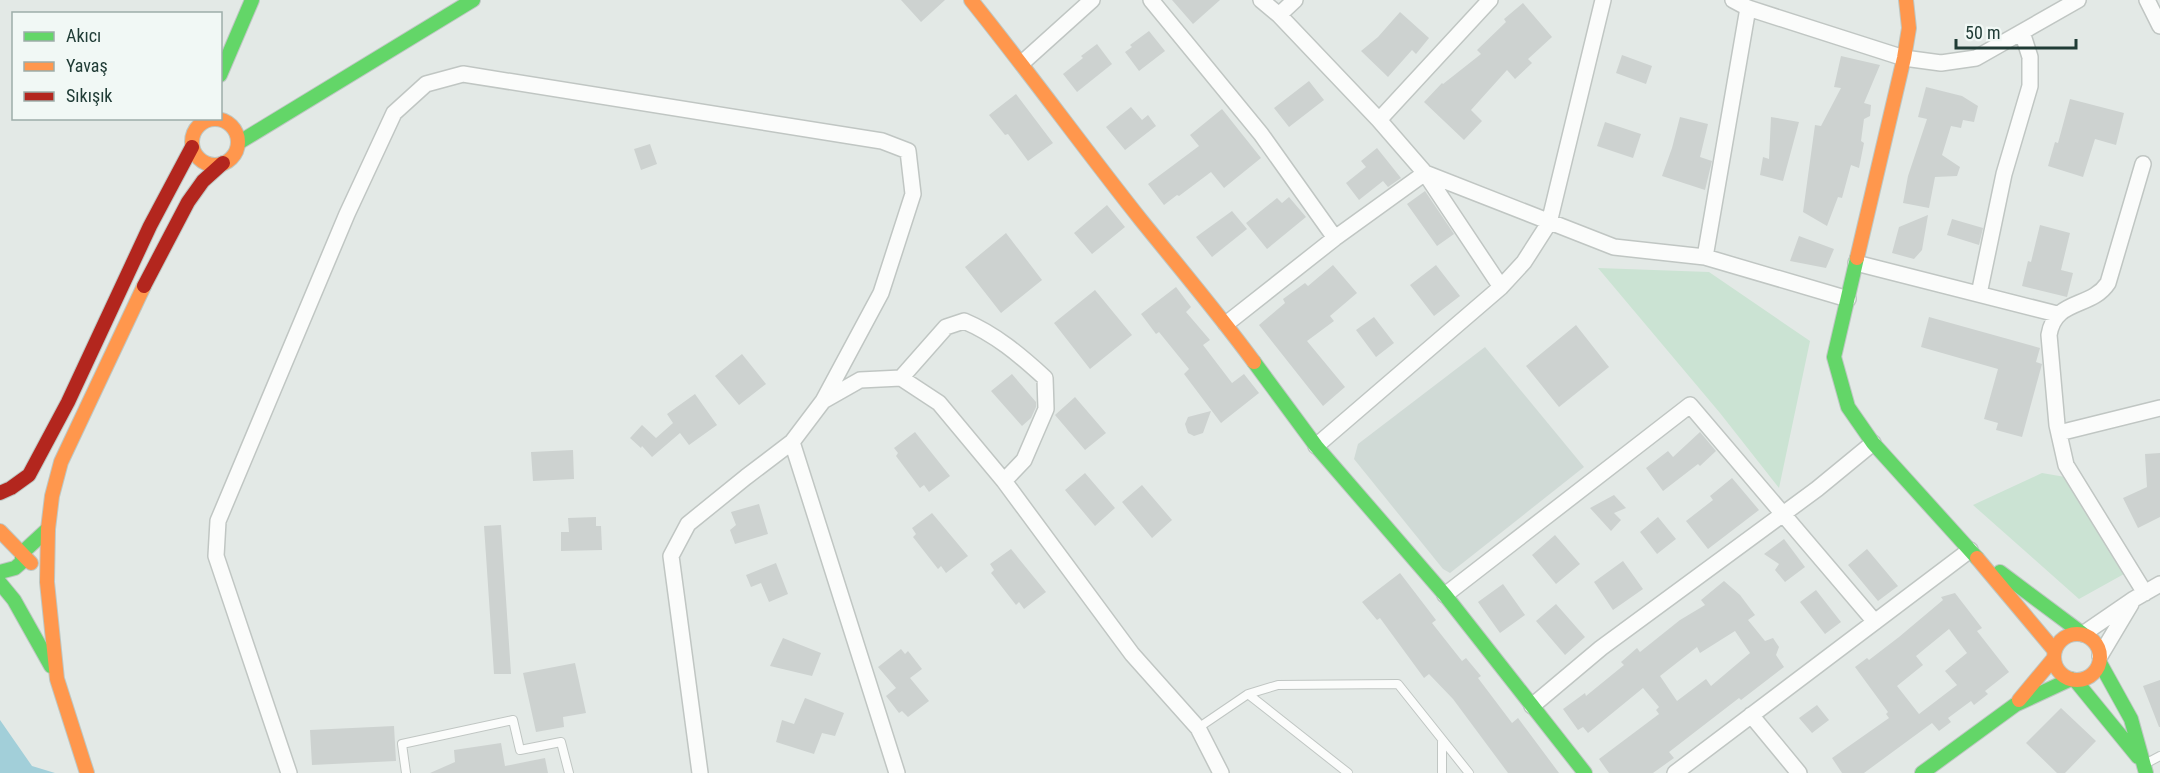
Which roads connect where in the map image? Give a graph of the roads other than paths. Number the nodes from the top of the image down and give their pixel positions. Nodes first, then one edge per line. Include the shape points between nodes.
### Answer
1 (252, 0) edge
2 (473, 0) edge
3 (971, 0) edge
4 (1092, 0) edge
5 (1151, 0) edge
6 (1261, 0) edge
7 (1295, 0) edge
8 (1490, 0) edge
9 (1603, 0) edge
10 (1733, 0) edge
11 (1906, 0) edge
12 (2078, 0) edge
13 (2147, 0) edge
14 (1748, 8) junction
15 (1279, 15) junction
16 (2160, 26) edge
17 (2022, 32) junction
18 (1904, 58) junction
19 (1022, 63) junction
20 (222, 70) edge
21 (218, 120) edge
22 (1379, 120) junction
23 (201, 121) edge
24 (238, 143) junction
25 (192, 147) junction
26 (223, 163) junction
27 (2143, 164) dead end
28 (1425, 173) junction
29 (1549, 223) junction
30 (1335, 238) junction
31 (1705, 257) junction
32 (1856, 263) junction
33 (1501, 287) junction
34 (1979, 294) junction
35 (1848, 299) junction
36 (2057, 314) junction
37 (1226, 324) junction
38 (902, 378) junction
39 (823, 401) junction
40 (2160, 408) edge
41 (2059, 433) junction
42 (792, 442) junction
43 (1873, 443) junction
44 (1316, 446) junction
45 (1004, 481) junction
46 (0, 493) edge
47 (1783, 515) junction
48 (48, 529) junction
49 (0, 531) edge
50 (1970, 550) junction
51 (22, 553) junction
52 (0, 572) edge
53 (0, 582) edge
54 (47, 582) junction
55 (2160, 584) edge
56 (1445, 595) junction
57 (2140, 596) junction
58 (1875, 622) junction
59 (2083, 634) junction
60 (2054, 654) junction
61 (2100, 660) junction
62 (57, 679) junction
63 (2073, 680) junction
64 (1248, 694) junction
65 (2015, 705) junction
66 (1532, 706) junction
67 (1751, 715) junction
68 (1198, 728) junction
69 (1442, 742) junction
70 (2160, 756) edge
71 (2141, 770) edge
72 (87, 773) edge
73 (289, 773) edge
74 (406, 773) edge
75 (569, 773) edge
76 (700, 773) edge
77 (897, 773) edge
78 (1221, 773) edge
79 (1348, 773) edge
80 (1442, 773) edge
81 (1469, 773) edge
82 (1585, 773) edge
83 (1675, 773) edge
84 (1799, 773) edge
85 (1922, 773) edge

1 - 20 street
2 - 24 street
3 - 19 street
4 - 19 street
5 - 30 street via 1261,134
6 - 15 street
7 - 15 street
8 - 22 street
9 - 29 street
10 - 14 street
11 - 18 street via 1909,28
12 - 17 street
13 - 16 street
14 - 18 street
14 - 31 street
15 - 22 street
17 - 18 street via 1976,58 1941,63
17 - 34 street via 2030,57 2030,86 2004,174
18 - 32 street
19 - 37 street via 1140,219
21 - 24 street via 234,129
22 - 28 street
23 - 25 street via 193,134
24 - 26 street via 234,155
25 - 26 street via 208,164
25 - 46 street via 29,475
26 - 48 street via 188,202 132,310 61,462
27 - 36 street via 2108,283 2098,295
28 - 29 street
28 - 30 street
28 - 33 street
29 - 31 street via 1614,247
29 - 33 street via 1524,262
30 - 37 street
31 - 35 street
32 - 34 street
32 - 35 street
33 - 44 street
34 - 36 street
35 - 43 street via 1834,357 1848,407
36 - 41 street via 2049,335
37 - 44 street
38 - 39 street via 860,380
38 - 45 street via 939,403
38 - 45 street via 946,327 964,321 984,329 1045,378 1046,409 1024,460
39 - 42 street
39 - 73 street via 881,293 913,195 908,152 882,141 463,74 426,84 394,113 347,214 218,521 216,556
40 - 41 street
41 - 57 street via 2066,465
42 - 76 street via 688,525 671,556
42 - 77 street
43 - 47 street
43 - 50 street
44 - 56 street
45 - 68 street via 1132,654
47 - 56 street via 1690,405
47 - 58 street
47 - 66 street via 1601,648
48 - 51 street
48 - 54 street
49 - 51 street
50 - 58 street
50 - 59 street
50 - 60 street
51 - 52 street via 22,562
51 - 54 street
53 - 62 street via 31,628
54 - 62 street
55 - 57 street
56 - 66 street
57 - 59 street
57 - 61 street
58 - 67 street
59 - 60 street via 2069,635 2058,644
59 - 61 street via 2095,642
60 - 63 street via 2059,672
60 - 65 street
61 - 63 street via 2092,675
61 - 71 street via 2131,719
62 - 72 street
63 - 65 street
63 - 71 street
64 - 68 lane
64 - 69 lane via 1278,685 1398,684
64 - 79 lane
65 - 85 street
66 - 82 street
67 - 83 street
67 - 84 street
68 - 78 street
69 - 80 lane
69 - 81 lane
70 - 71 lane
74 - 75 lane via 402,744 513,720 520,750 561,742

